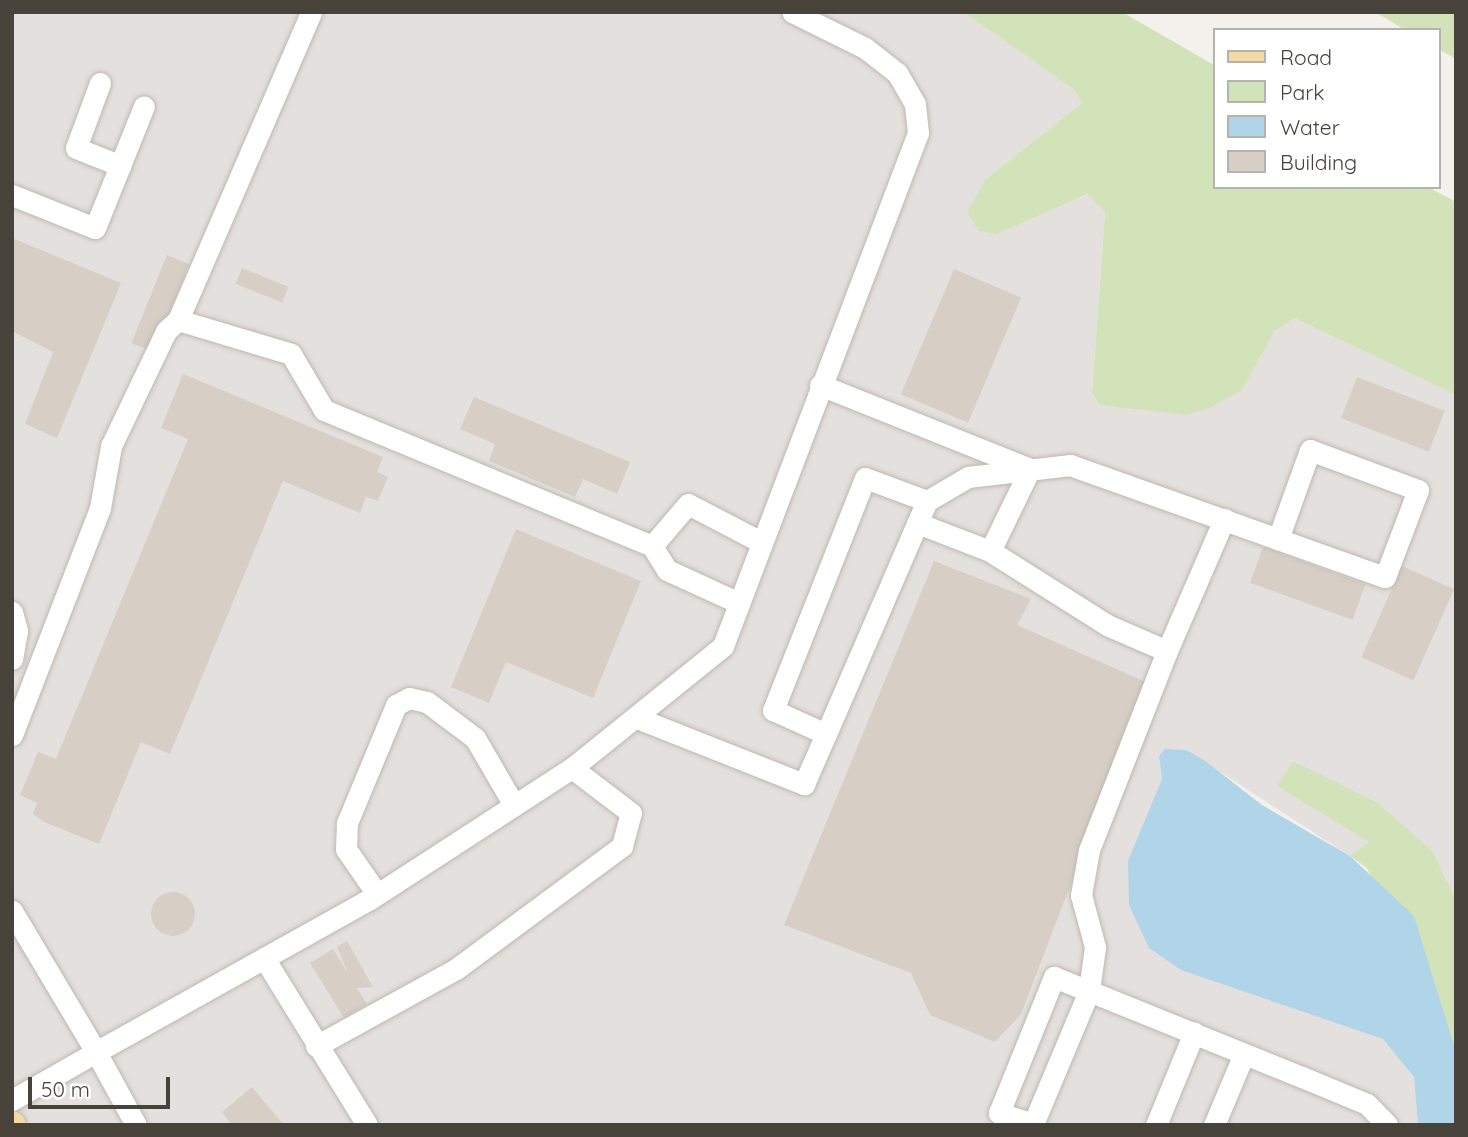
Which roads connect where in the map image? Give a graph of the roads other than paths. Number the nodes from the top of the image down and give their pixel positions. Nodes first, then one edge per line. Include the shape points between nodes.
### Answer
1 (311, 12) edge
2 (792, 12) edge
3 (100, 83) dead end
4 (144, 106) dead end
5 (121, 166) junction
6 (12, 195) edge
7 (178, 320) junction
8 (820, 385) junction
9 (1030, 469) junction
10 (927, 501) junction
11 (1224, 519) junction
12 (918, 523) junction
13 (1278, 539) junction
14 (761, 542) junction
15 (652, 546) junction
16 (990, 551) junction
17 (739, 603) junction
18 (12, 612) edge
19 (1167, 651) junction
20 (12, 659) edge
21 (637, 718) junction
22 (826, 734) junction
23 (12, 735) edge
24 (572, 768) junction
25 (514, 805) junction
26 (377, 894) junction
27 (12, 911) edge
28 (264, 958) junction
29 (1089, 991) junction
30 (1194, 1033) junction
31 (316, 1046) junction
32 (96, 1052) junction
33 (1244, 1054) junction
34 (12, 1100) edge
35 (136, 1125) edge
36 (367, 1125) edge
37 (1033, 1125) edge
38 (1156, 1125) edge
39 (1214, 1125) edge
40 (1387, 1125) edge

1 - 7 street
2 - 8 street via 865,48 897,73 915,104 918,133
3 - 5 street via 76,148
4 - 5 street
5 - 6 street via 95,229
7 - 15 street via 291,354 324,410
7 - 23 street via 166,331 111,446 100,508
8 - 9 street
8 - 14 street
9 - 10 street via 968,477
9 - 11 street via 1070,465
9 - 16 street
10 - 12 street
10 - 22 street via 864,478 773,709
11 - 13 street
11 - 19 street
12 - 16 street
12 - 22 street
13 - 13 street via 1385,577 1418,490 1310,450
14 - 15 street via 688,504
14 - 17 street
15 - 17 street via 667,570
16 - 19 street via 1107,625
17 - 21 street via 723,646
18 - 20 street via 18,631
19 - 29 street via 1089,850 1081,895 1095,947
21 - 22 street via 804,784
21 - 24 street
24 - 25 street
24 - 31 street via 631,813 622,846 456,970
25 - 26 street
25 - 26 street via 475,738 427,702 409,698 396,705 347,824 346,849
26 - 28 street
27 - 32 street
28 - 31 street
28 - 32 street
29 - 30 street
29 - 37 street
29 - 37 street via 1054,977 999,1113
30 - 33 street
30 - 38 street
31 - 36 street
32 - 34 street
32 - 35 street
33 - 39 street
33 - 40 street via 1367,1104

